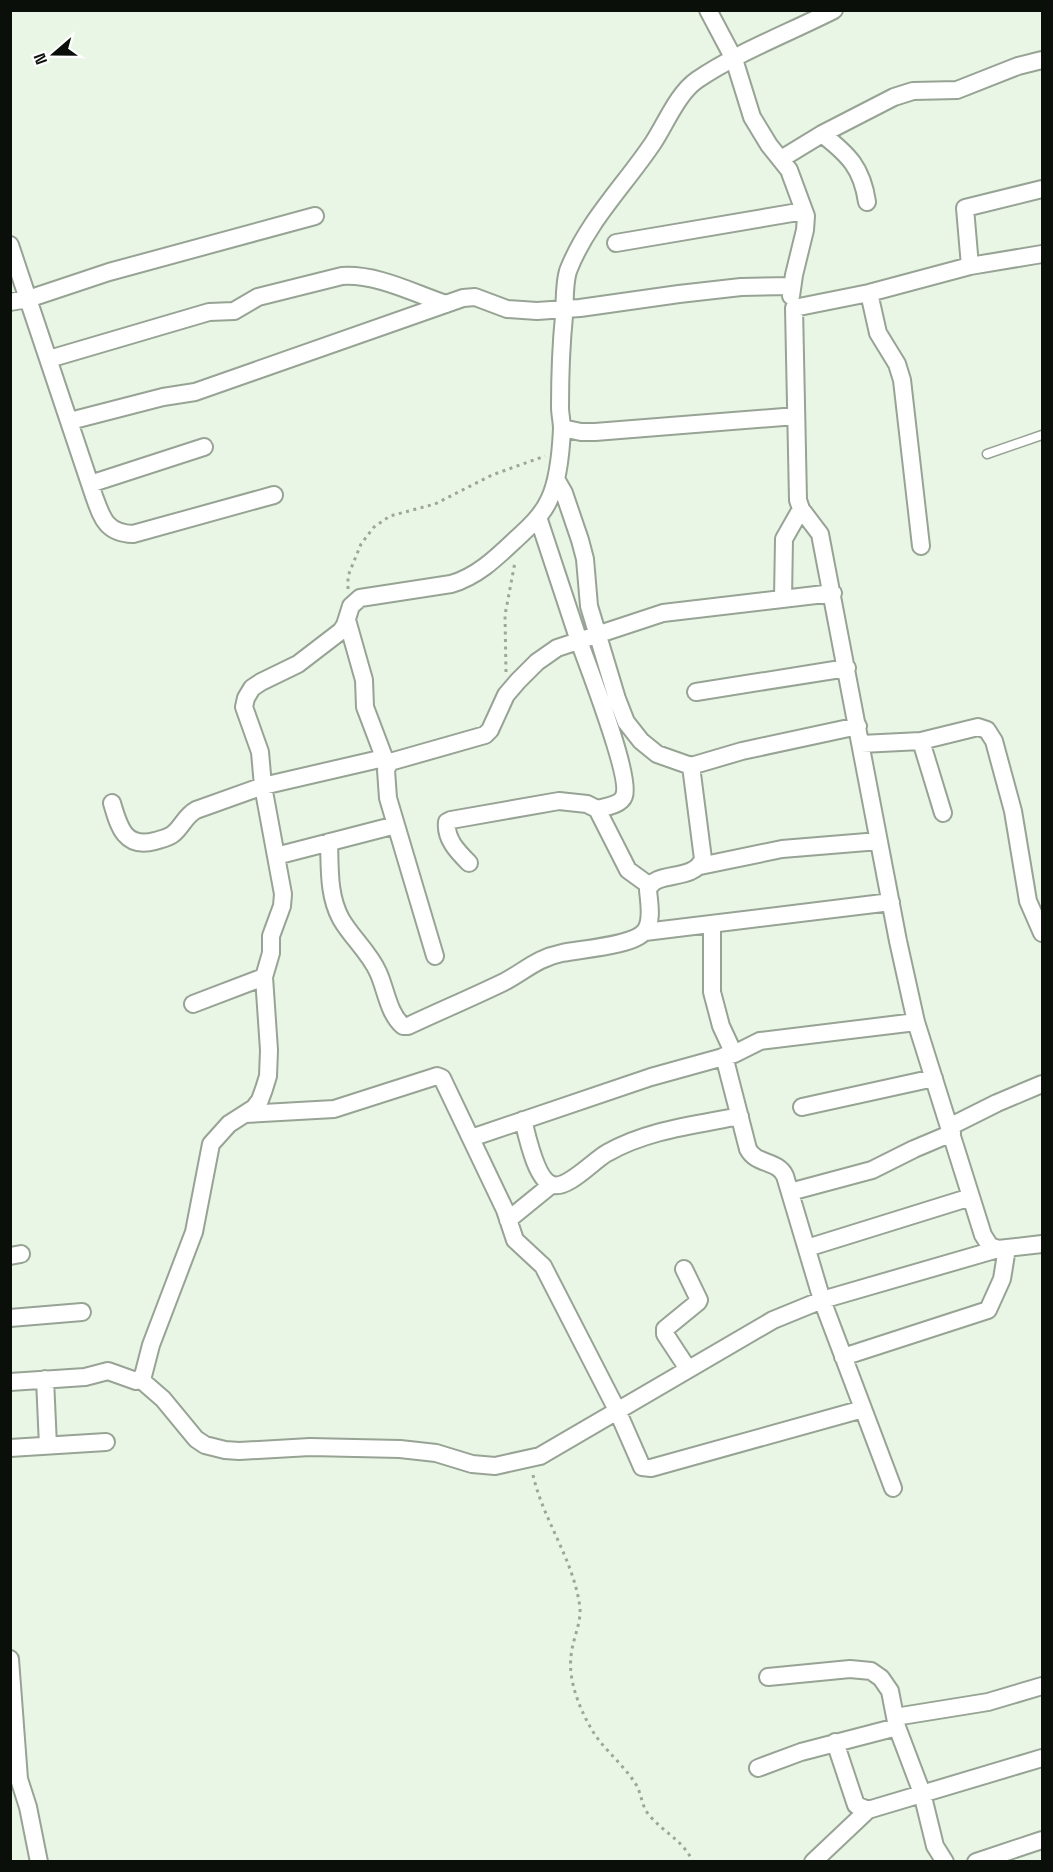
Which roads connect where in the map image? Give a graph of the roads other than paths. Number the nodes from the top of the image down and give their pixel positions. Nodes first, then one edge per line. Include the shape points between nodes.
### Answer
1 (708, 10) edge
2 (834, 10) edge
3 (734, 59) junction
4 (1042, 60) edge
5 (822, 134) junction
6 (781, 159) junction
7 (1042, 189) edge
8 (867, 202) dead end
9 (804, 211) junction
10 (315, 216) dead end
11 (616, 243) dead end
12 (10, 245) edge
13 (1042, 254) edge
14 (970, 266) junction
15 (792, 286) junction
16 (869, 293) junction
17 (28, 299) junction
18 (10, 302) edge
19 (446, 304) junction
20 (794, 308) junction
21 (564, 309) junction
22 (49, 359) junction
23 (796, 416) junction
24 (70, 421) junction
25 (562, 429) junction
26 (1042, 435) edge
27 (204, 447) dead end
28 (987, 453) dead end
29 (556, 479) junction
30 (90, 484) junction
31 (274, 495) dead end
32 (801, 509) junction
33 (538, 517) junction
34 (921, 546) dead end
35 (833, 593) junction
36 (783, 599) junction
37 (347, 620) junction
38 (597, 634) junction
39 (579, 640) junction
40 (847, 668) junction
41 (696, 692) dead end
42 (858, 726) junction
43 (921, 741) junction
44 (861, 744) junction
45 (386, 762) junction
46 (692, 766) junction
47 (263, 786) junction
48 (112, 803) dead end
49 (597, 809) junction
50 (943, 813) dead end
51 (396, 825) junction
52 (879, 841) junction
53 (329, 842) junction
54 (276, 856) junction
55 (469, 864) dead end
56 (700, 866) junction
57 (650, 886) junction
58 (891, 902) junction
59 (712, 924) junction
60 (645, 932) junction
61 (1042, 933) edge
62 (435, 956) dead end
63 (264, 977) junction
64 (193, 1004) dead end
65 (916, 1022) junction
66 (729, 1055) junction
67 (933, 1078) junction
68 (1042, 1084) edge
69 (802, 1107) dead end
70 (245, 1114) junction
71 (740, 1116) junction
72 (523, 1120) junction
73 (950, 1130) junction
74 (471, 1138) junction
75 (552, 1185) junction
76 (790, 1192) junction
77 (971, 1197) junction
78 (508, 1220) junction
79 (1042, 1244) edge
80 (807, 1248) junction
81 (1002, 1249) junction
82 (684, 1269) dead end
83 (822, 1300) junction
84 (82, 1312) dead end
85 (10, 1318) edge
86 (843, 1357) junction
87 (688, 1369) junction
88 (45, 1379) junction
89 (140, 1379) junction
90 (10, 1382) edge
91 (863, 1409) junction
92 (617, 1410) junction
93 (106, 1442) dead end
94 (48, 1446) junction
95 (10, 1448) edge
96 (893, 1488) dead end
97 (10, 1659) edge
98 (768, 1677) dead end
99 (1042, 1686) edge
100 (896, 1722) junction
101 (835, 1742) junction
102 (1042, 1758) edge
103 (758, 1768) dead end
104 (922, 1792) junction
105 (868, 1810) junction
106 (1042, 1840) edge
107 (940, 1861) edge
108 (39, 1862) edge
109 (813, 1862) edge
110 (976, 1862) edge

1 - 3 street
2 - 3 street
3 - 6 street via 752,117
3 - 21 street via 695,81 680,97 651,145 602,209 567,274
4 - 5 street via 957,90 913,91 894,97
5 - 6 street
5 - 8 street via 849,156 858,169
6 - 9 street
7 - 14 street via 965,208
9 - 11 street
9 - 15 street via 805,230
10 - 17 street via 109,272
12 - 17 street
13 - 14 street
14 - 16 street
15 - 20 street
15 - 21 street via 720,289
16 - 20 street
16 - 34 street via 878,333 902,380
17 - 18 street
17 - 22 street
19 - 21 street via 475,297 507,309
19 - 22 street via 374,279 342,276 263,296 234,311 209,312
19 - 24 street via 203,390
20 - 23 street
21 - 25 street
22 - 24 street
23 - 25 street via 595,432
23 - 32 street
24 - 30 street
25 - 29 street
26 - 28 lane
27 - 30 street
29 - 33 street via 549,502
29 - 38 street via 580,540
30 - 31 street via 102,518 121,534 153,530
32 - 35 street via 820,534
32 - 36 street via 784,539
33 - 37 street via 465,580 360,598 351,606
33 - 39 street
35 - 36 street
35 - 40 street
36 - 38 street via 663,614
37 - 45 street via 364,680 365,707
37 - 47 street via 341,631 317,651 261,682 246,698 244,707 260,752
38 - 39 street
38 - 46 street via 626,722 657,754
39 - 45 street via 557,648 537,662 506,694 486,735
39 - 49 street via 611,729 625,792 619,803
40 - 41 street
40 - 42 street
42 - 44 street
42 - 46 street
43 - 44 street
43 - 50 street
43 - 61 street via 978,727 987,730 994,741 1013,811 1028,901
44 - 52 street
45 - 47 street
45 - 51 street
46 - 56 street via 703,859
47 - 48 street via 196,810 173,834 150,842 125,835
47 - 54 street
49 - 55 street via 560,801 451,820 447,822 450,839
49 - 57 street via 628,870
51 - 53 street
51 - 62 street
52 - 56 street via 782,849
52 - 58 street
53 - 54 street
53 - 60 street via 330,880 341,919 373,963 393,1014 403,1026 507,980 544,958 595,950
54 - 63 street via 283,900 271,936
56 - 57 street
57 - 60 street
58 - 59 street
58 - 65 street
59 - 60 street
59 - 66 street via 712,992
63 - 64 street
63 - 70 street via 267,1076 260,1100
65 - 66 street via 760,1041
65 - 67 street
66 - 71 street
66 - 72 street
67 - 69 street
67 - 73 street
68 - 73 street via 997,1103
70 - 74 street via 334,1109 437,1076 442,1077
70 - 89 street via 211,1144 194,1232
71 - 75 street via 640,1138 606,1153 571,1180
71 - 76 street via 751,1155 779,1167
72 - 74 street
72 - 75 street via 538,1167
73 - 76 street via 872,1170
73 - 77 street
74 - 78 street
75 - 78 street
76 - 80 street
77 - 80 street
77 - 81 street via 983,1235 990,1246
78 - 92 street via 515,1240 543,1266
79 - 81 street
80 - 83 street
81 - 83 street
81 - 86 street via 1002,1279 988,1310
82 - 87 street via 699,1300 665,1329 665,1334
83 - 86 street
83 - 87 street via 773,1320
84 - 85 street
86 - 91 street
87 - 92 street
88 - 89 street via 108,1371
88 - 90 street
88 - 94 street
89 - 92 street via 205,1445 239,1451 310,1447 400,1449 436,1453 487,1467 540,1456
91 - 92 street via 651,1468 640,1464
91 - 96 street
93 - 94 street
94 - 95 street
97 - 108 street via 19,1779
98 - 100 street via 850,1669 871,1671 890,1691
99 - 100 street
100 - 101 street
100 - 104 street
101 - 103 street
101 - 105 street via 856,1804
102 - 104 street
104 - 105 street
104 - 107 street
105 - 109 street
106 - 110 street

